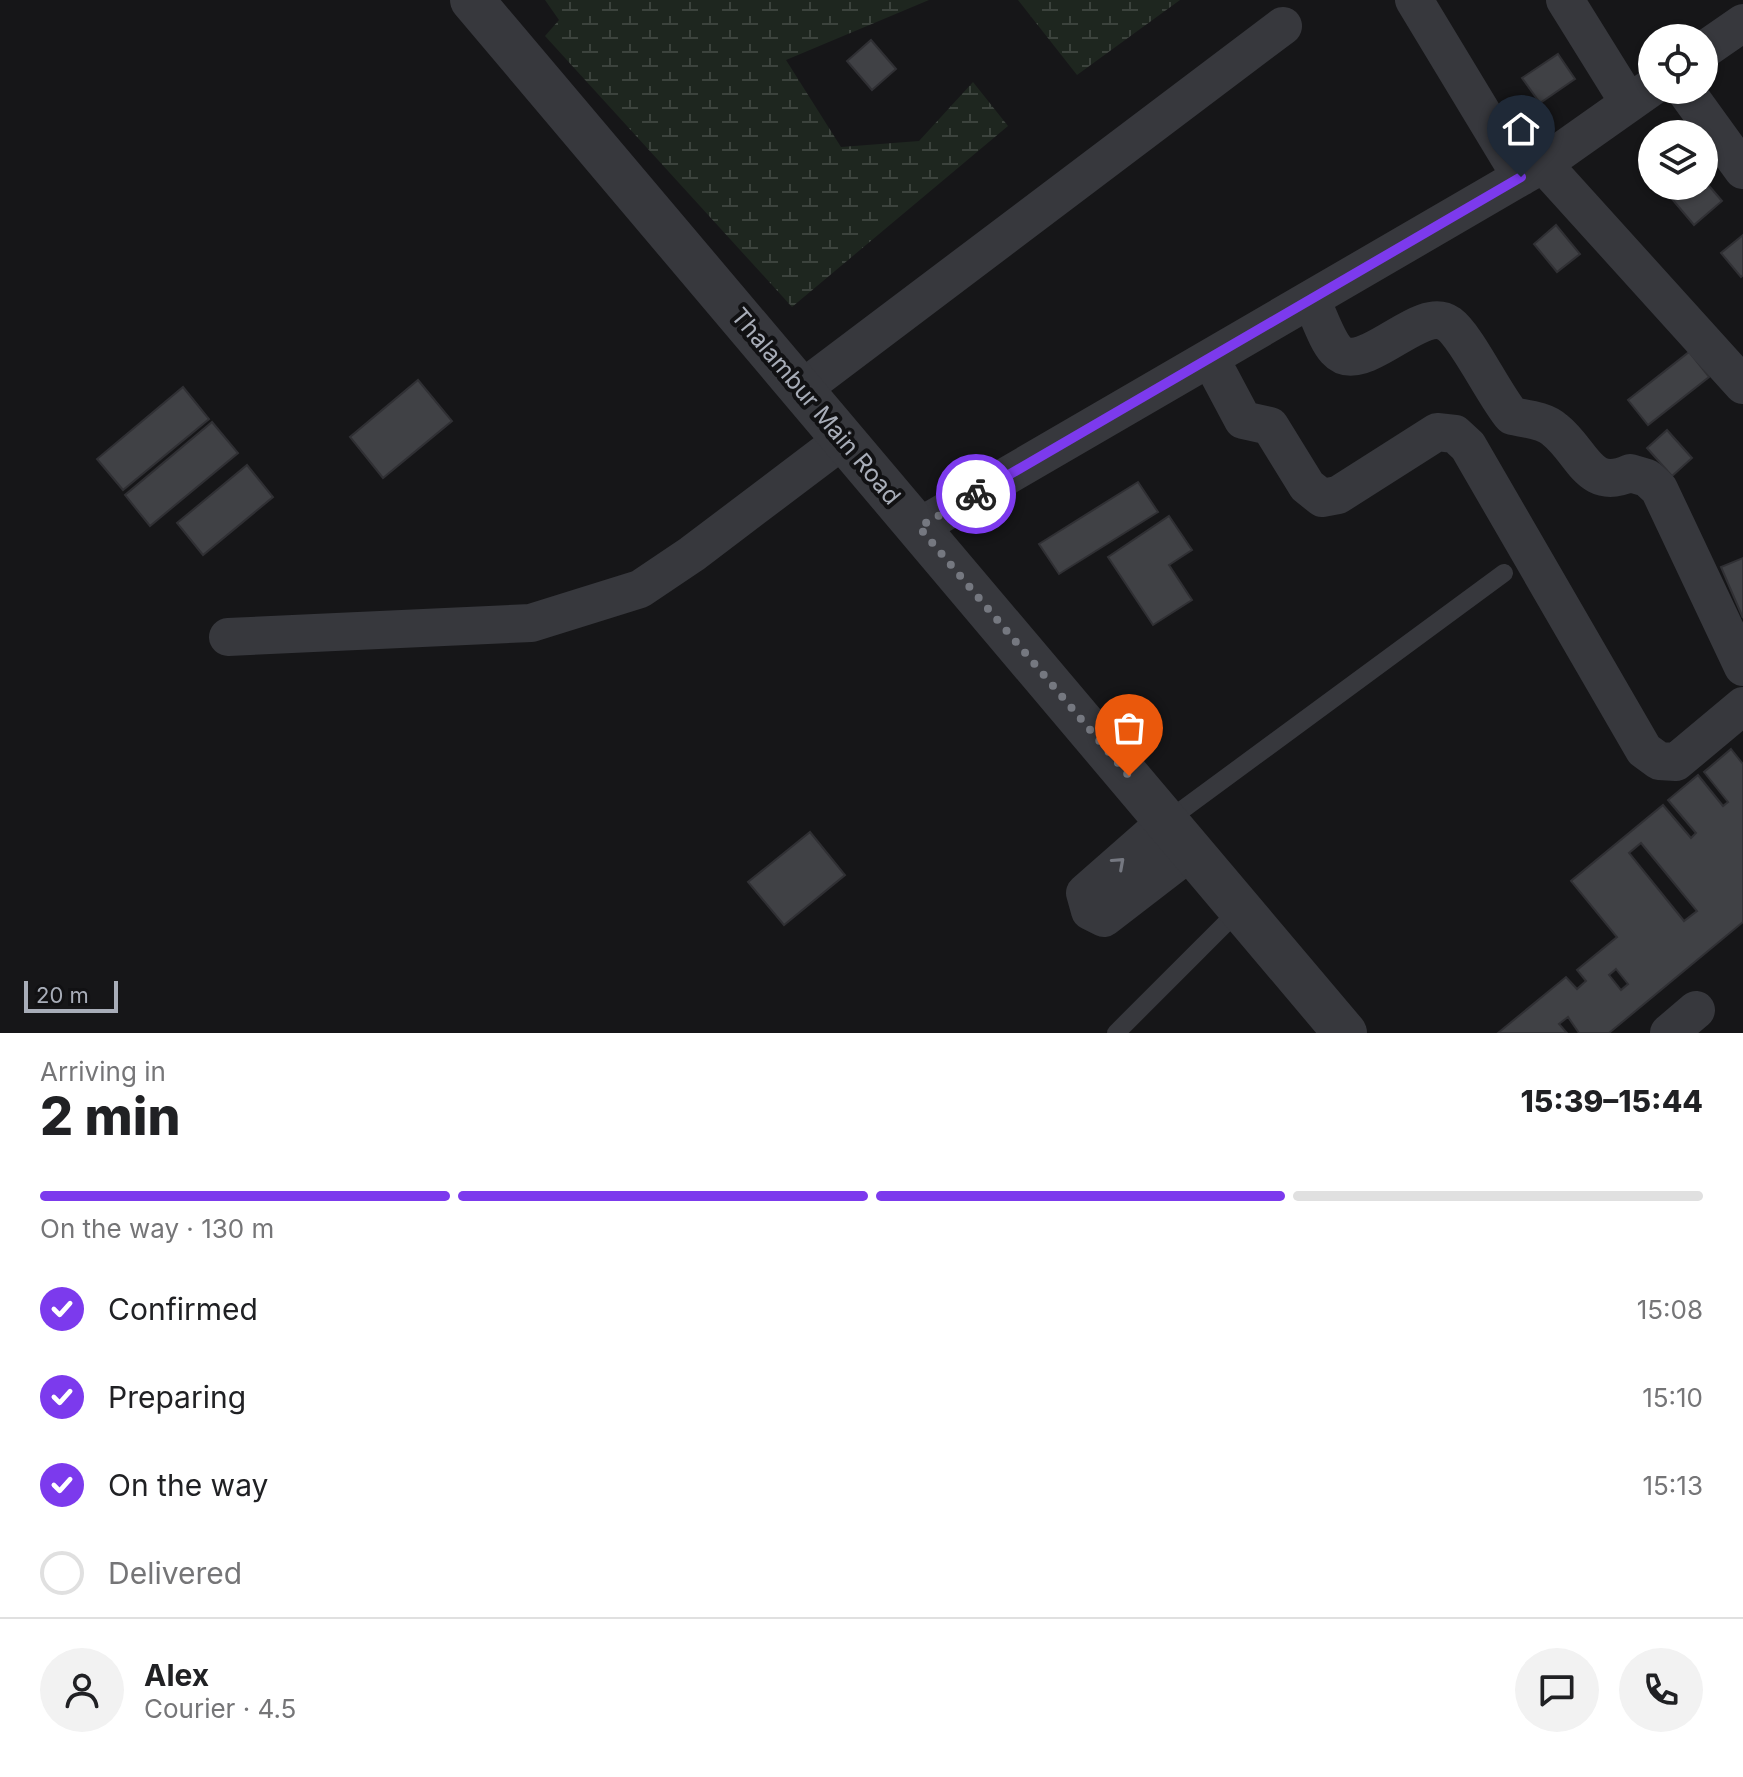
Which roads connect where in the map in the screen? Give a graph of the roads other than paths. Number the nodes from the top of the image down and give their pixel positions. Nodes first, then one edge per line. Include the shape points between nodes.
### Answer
1 (472, 0) edge
2 (1414, 0) edge
3 (1565, 0) edge
4 (1743, 23) edge
5 (1283, 26) dead end
6 (1718, 40) edge
7 (1638, 91) edge
8 (1638, 97) edge
9 (1695, 104) edge
10 (1743, 170) edge
11 (1532, 171) junction
12 (1311, 300) junction
13 (1210, 358) junction
14 (1743, 385) edge
15 (802, 389) junction
16 (1512, 416) junction
17 (844, 439) junction
18 (1468, 446) junction
19 (919, 527) junction
20 (1504, 573) dead end
21 (228, 637) dead end
22 (1743, 667) edge
23 (1743, 706) edge
24 (1179, 836) junction
25 (1240, 909) junction
26 (1080, 919) dead end
27 (1116, 1033) edge
28 (1345, 1033) edge

1 - 15 street, Thalambur Main Road
2 - 11 street
3 - 7 street
4 - 6 street
5 - 15 street
8 - 11 street
9 - 10 street
11 - 12 street
11 - 14 street
12 - 13 street
12 - 16 street via 1337,351 1349,357 1431,319 1448,322
13 - 18 street via 1243,420 1270,426 1307,486 1322,498 1338,495 1437,432 1455,434
13 - 19 street
15 - 17 street, Thalambur Main Road
16 - 18 street
16 - 22 street via 1554,428 1596,475 1615,480 1630,473 1659,489
17 - 19 street, Thalambur Main Road
17 - 21 street via 640,589 531,623
18 - 23 street via 1644,750 1659,761 1676,762
19 - 24 street, Thalambur Main Road
20 - 24 lane
24 - 25 street, Thalambur Main Road
24 - 26 street via 1104,918
25 - 27 lane
25 - 28 street, Thalambur Main Road

